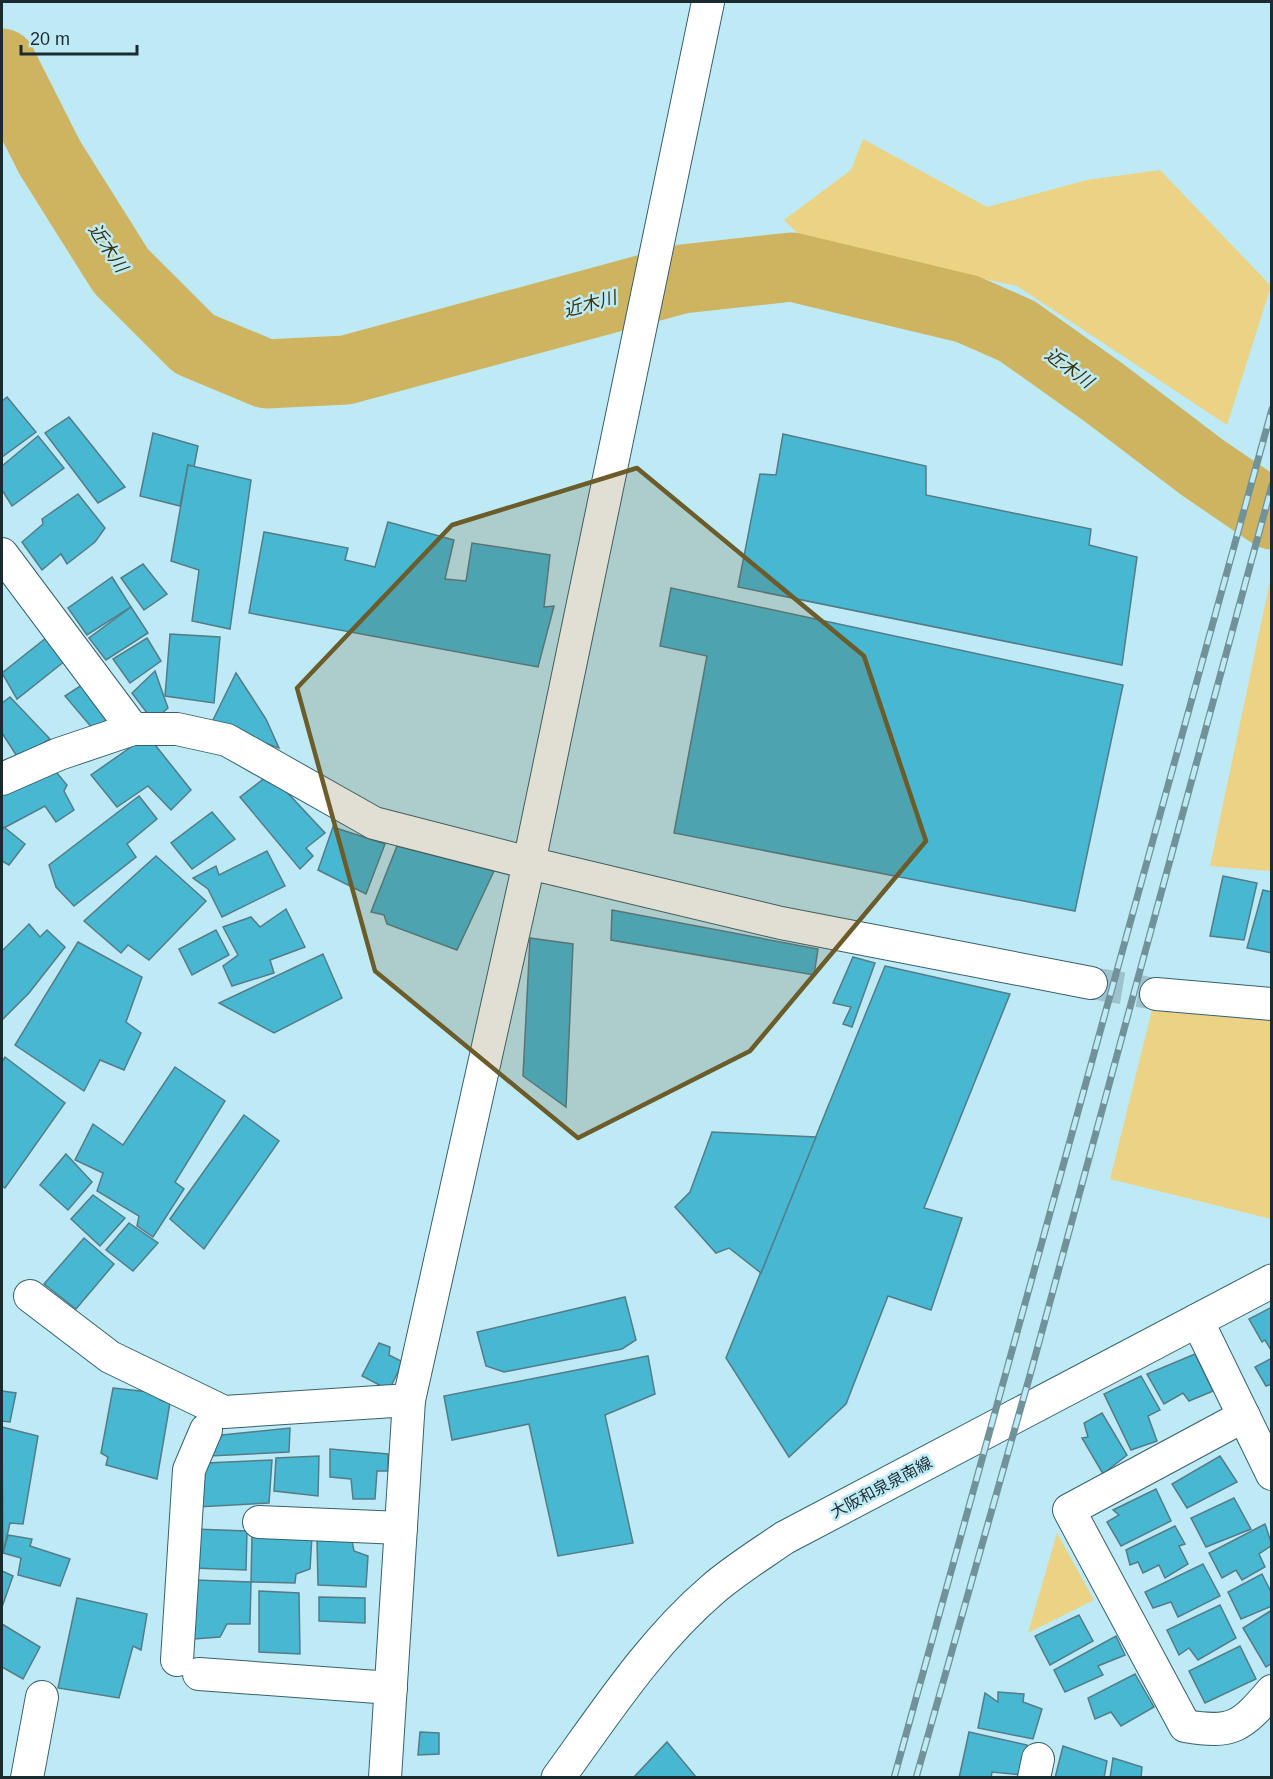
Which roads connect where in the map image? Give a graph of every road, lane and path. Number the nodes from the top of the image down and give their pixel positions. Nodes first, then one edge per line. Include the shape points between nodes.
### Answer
1 (708, 2) edge
2 (2, 554) edge
3 (133, 729) junction
4 (2, 779) edge
5 (529, 863) junction
6 (1091, 983) tunnel mouth
7 (1156, 994) tunnel mouth
8 (1272, 1004) edge
9 (1272, 1281) edge
10 (30, 1296) dead end
11 (1197, 1320) junction
12 (409, 1400) junction
13 (1244, 1416) junction
14 (206, 1430) dead end
15 (1272, 1474) edge
16 (259, 1522) dead end
17 (401, 1528) junction
18 (391, 1688) junction
19 (1272, 1690) edge
20 (42, 1697) dead end
21 (27, 1778) edge
22 (385, 1778) edge
23 (558, 1778) edge

1 - 5 street
2 - 3 street
3 - 4 street via 59,754
3 - 5 street via 177,729 227,740 374,823
5 - 6 street via 781,923
5 - 12 street
7 - 8 street
9 - 11 main road, 大阪和泉泉南線
10 - 12 street via 110,1357 224,1412
11 - 13 street
11 - 23 main road, 大阪和泉泉南線 via 784,1538 714,1588 657,1646
12 - 17 street
13 - 15 street
13 - 19 street via 1069,1510 1185,1726 1217,1732 1249,1718
14 - 18 street via 189,1470 188,1667
16 - 17 street
17 - 18 street
18 - 22 street
20 - 21 street

